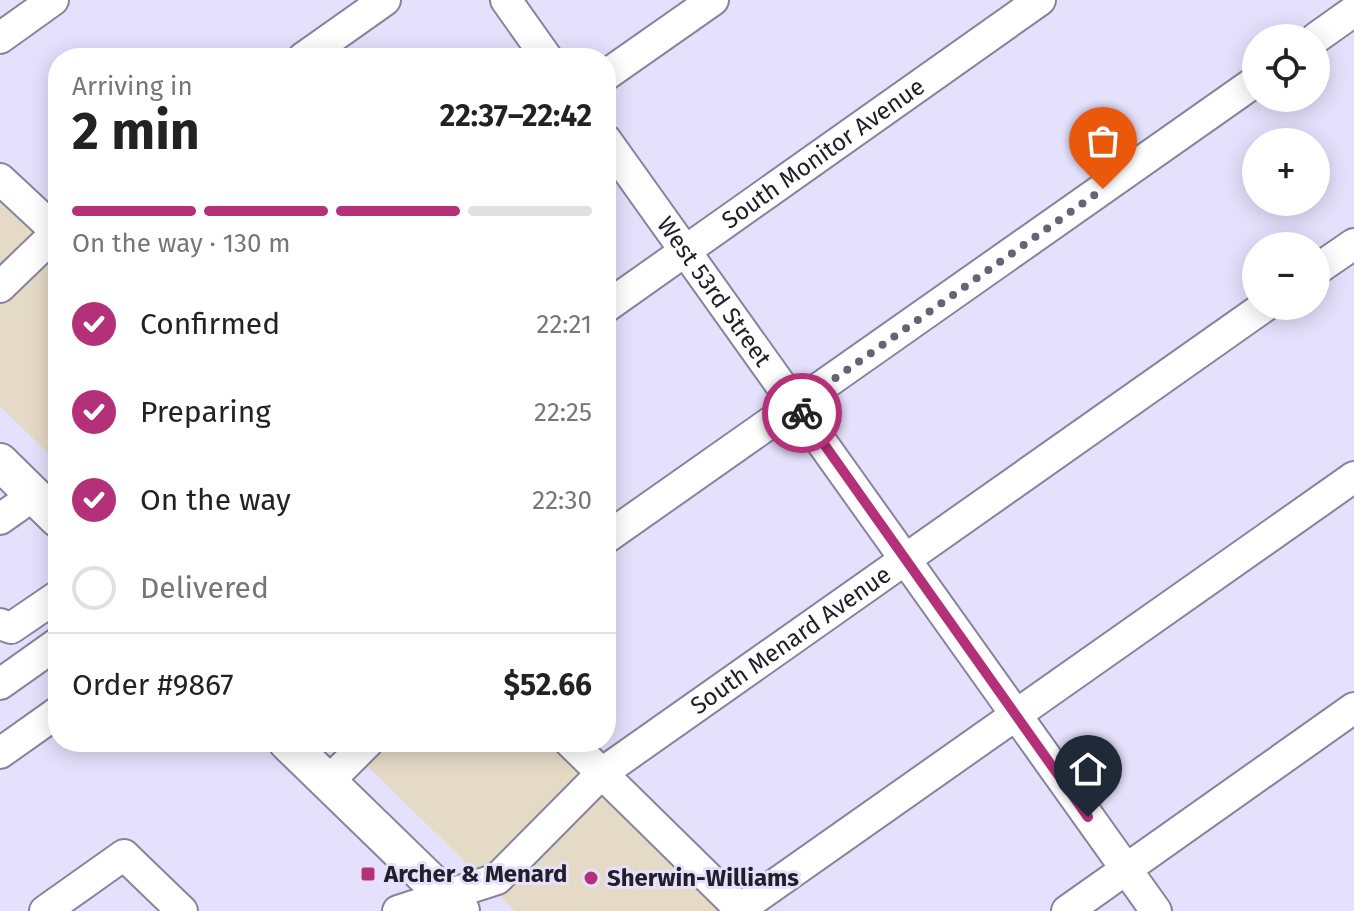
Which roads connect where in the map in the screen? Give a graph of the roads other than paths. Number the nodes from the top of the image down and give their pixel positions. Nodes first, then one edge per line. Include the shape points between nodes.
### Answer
1 (53, 0) edge
2 (385, 0) edge
3 (506, 0) edge
4 (713, 0) edge
5 (1040, 0) edge
6 (1354, 11) edge
7 (1330, 28) edge
8 (0, 38) edge
9 (317, 48) edge
10 (540, 48) edge
11 (616, 68) edge
12 (1242, 91) edge
13 (616, 154) edge
14 (0, 179) edge
15 (48, 223) edge
16 (48, 241) edge
17 (1354, 244) edge
18 (686, 251) junction
19 (1330, 260) edge
20 (0, 287) edge
21 (616, 300) edge
22 (1245, 320) edge
23 (796, 406) junction
24 (0, 462) edge
25 (1354, 477) edge
26 (46, 507) edge
27 (0, 519) edge
28 (616, 531) edge
29 (904, 558) junction
30 (48, 603) edge
31 (0, 624) edge
32 (48, 650) edge
33 (0, 684) edge
34 (1354, 708) edge
35 (1017, 716) junction
36 (48, 719) edge
37 (297, 752) edge
38 (358, 752) edge
39 (580, 752) edge
40 (0, 753) edge
41 (602, 773) junction
42 (328, 782) junction
43 (1126, 869) junction
44 (453, 904) edge
45 (741, 910) edge
46 (45, 911) edge
47 (182, 911) edge
48 (398, 911) edge
49 (1067, 911) edge
50 (1156, 911) edge

1 - 8 street
2 - 9 street
3 - 10 street
4 - 11 street
5 - 18 street, South Monitor Avenue
6 - 7 street
12 - 23 street
13 - 18 street, West 53rd Street
14 - 15 street
16 - 20 street
17 - 19 street
18 - 21 street, South Monitor Avenue
18 - 23 street, West 53rd Street
22 - 29 street, South Menard Avenue
23 - 28 street
23 - 29 street, West 53rd Street
24 - 26 main road
25 - 35 street
26 - 27 street
29 - 35 street, West 53rd Street
29 - 41 street, South Menard Avenue
30 - 31 street via 11,628
32 - 33 street
34 - 43 street
35 - 43 street, West 53rd Street
35 - 45 street
36 - 40 street
37 - 42 main road
38 - 42 street
39 - 41 street
41 - 44 street, South Menard Avenue via 497,879
41 - 45 street
42 - 44 main road
43 - 49 street
43 - 50 street, West 53rd Street
44 - 48 street, South Menard Avenue
46 - 47 street via 124,855

